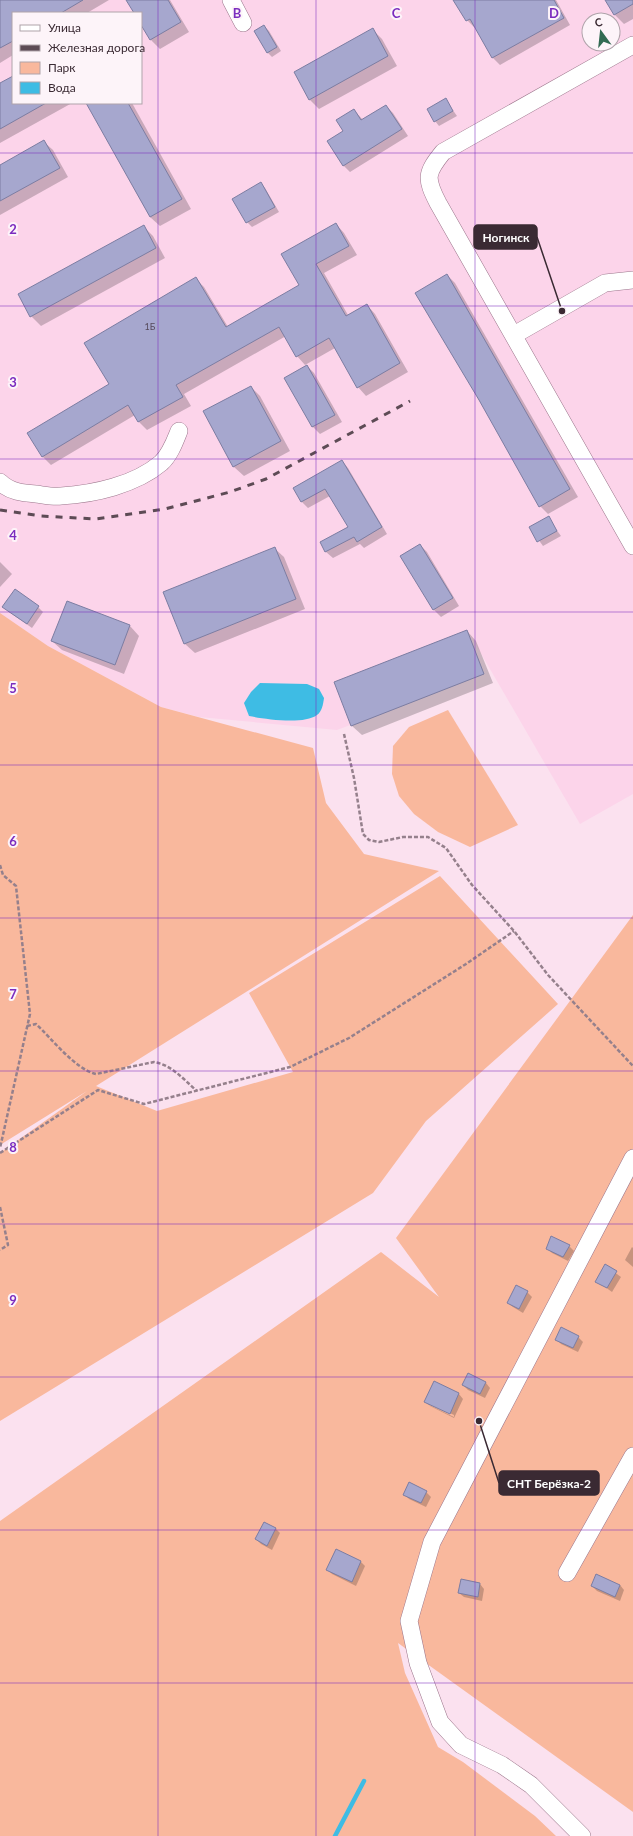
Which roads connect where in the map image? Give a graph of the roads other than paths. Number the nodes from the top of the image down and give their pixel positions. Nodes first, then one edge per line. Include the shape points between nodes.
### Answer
1 (231, 0) edge
2 (243, 23) dead end
3 (633, 45) edge
4 (633, 280) edge
5 (514, 336) junction
6 (178, 431) dead end
7 (0, 482) edge
8 (633, 546) edge
9 (633, 1158) edge
10 (633, 1456) edge
11 (568, 1573) dead end
12 (582, 1836) edge

1 - 2 lane
3 - 5 lane via 443,152 430,167 431,190
4 - 5 lane via 605,283
5 - 8 lane
6 - 7 lane via 173,446 162,462 138,477 104,490 60,496 20,492 5,487
9 - 12 lane via 432,1542 409,1621 418,1663 440,1722 461,1745 502,1765 531,1785
10 - 11 lane

